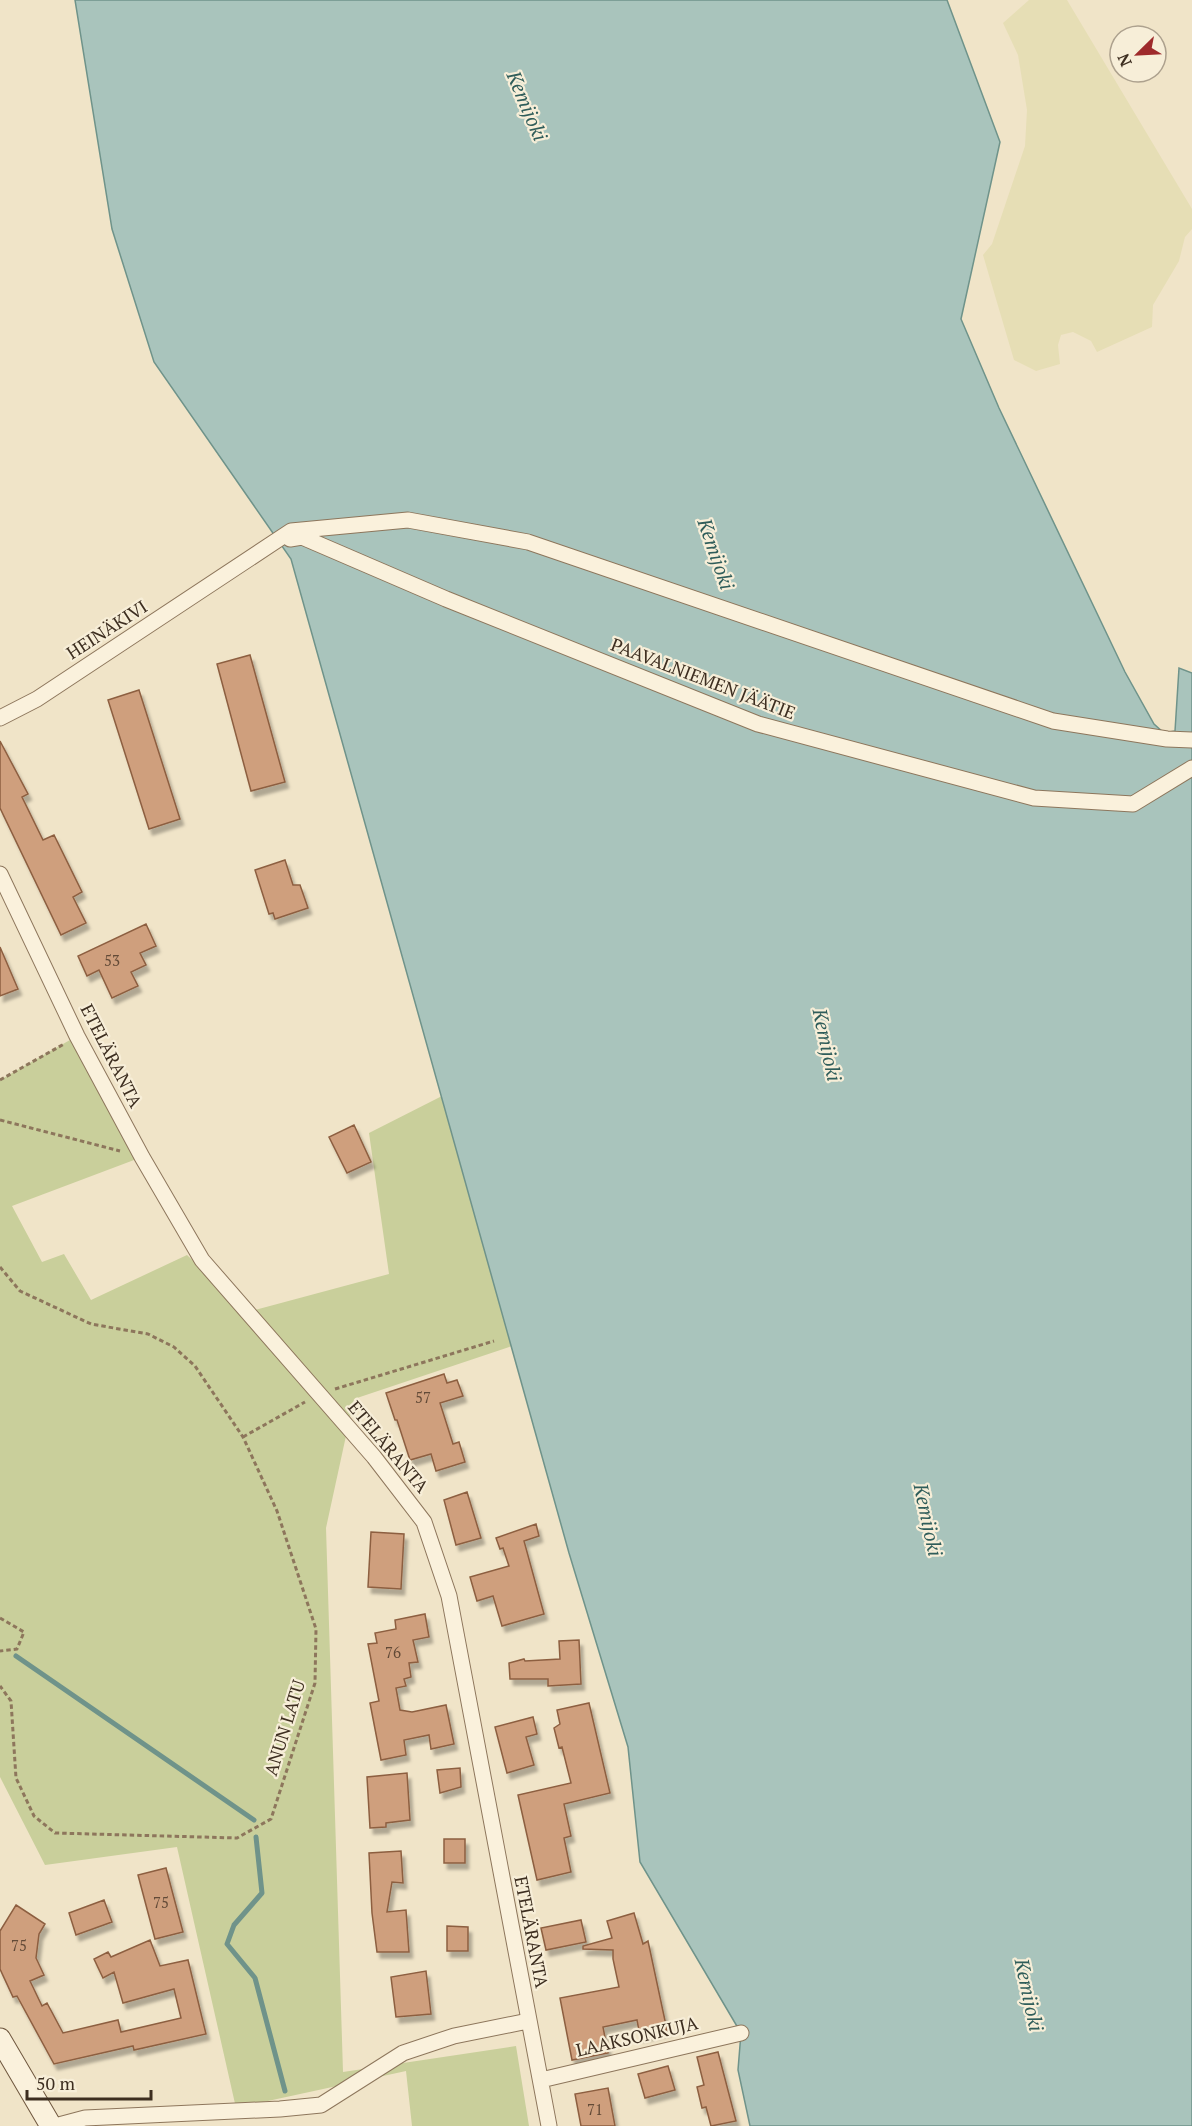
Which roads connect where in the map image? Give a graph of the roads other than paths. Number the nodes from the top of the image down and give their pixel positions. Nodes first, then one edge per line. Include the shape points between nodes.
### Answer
1 (279, 541) junction
2 (0, 718) edge
3 (1192, 740) edge
4 (1192, 768) edge
5 (0, 874) edge
6 (528, 2021) junction
7 (741, 2033) dead end
8 (0, 2039) edge
9 (542, 2080) junction
10 (53, 2126) edge
11 (549, 2126) edge

1 - 2 street, HEINÄKIVI via 37,699
1 - 3 street via 291,531 408,520 528,542 1053,721
1 - 4 street, PAAVALNIEMEN JÄÄTIE via 302,537 758,724 1034,798 1133,804
5 - 6 street, ETELÄRANTA via 77,1036 202,1260 374,1457 424,1522 446,1585
6 - 9 street, ETELÄRANTA
6 - 10 street via 454,2036 404,2053 321,2105 85,2118
7 - 9 street, LAAKSONKUJA
8 - 10 street
9 - 11 street, ETELÄRANTA

